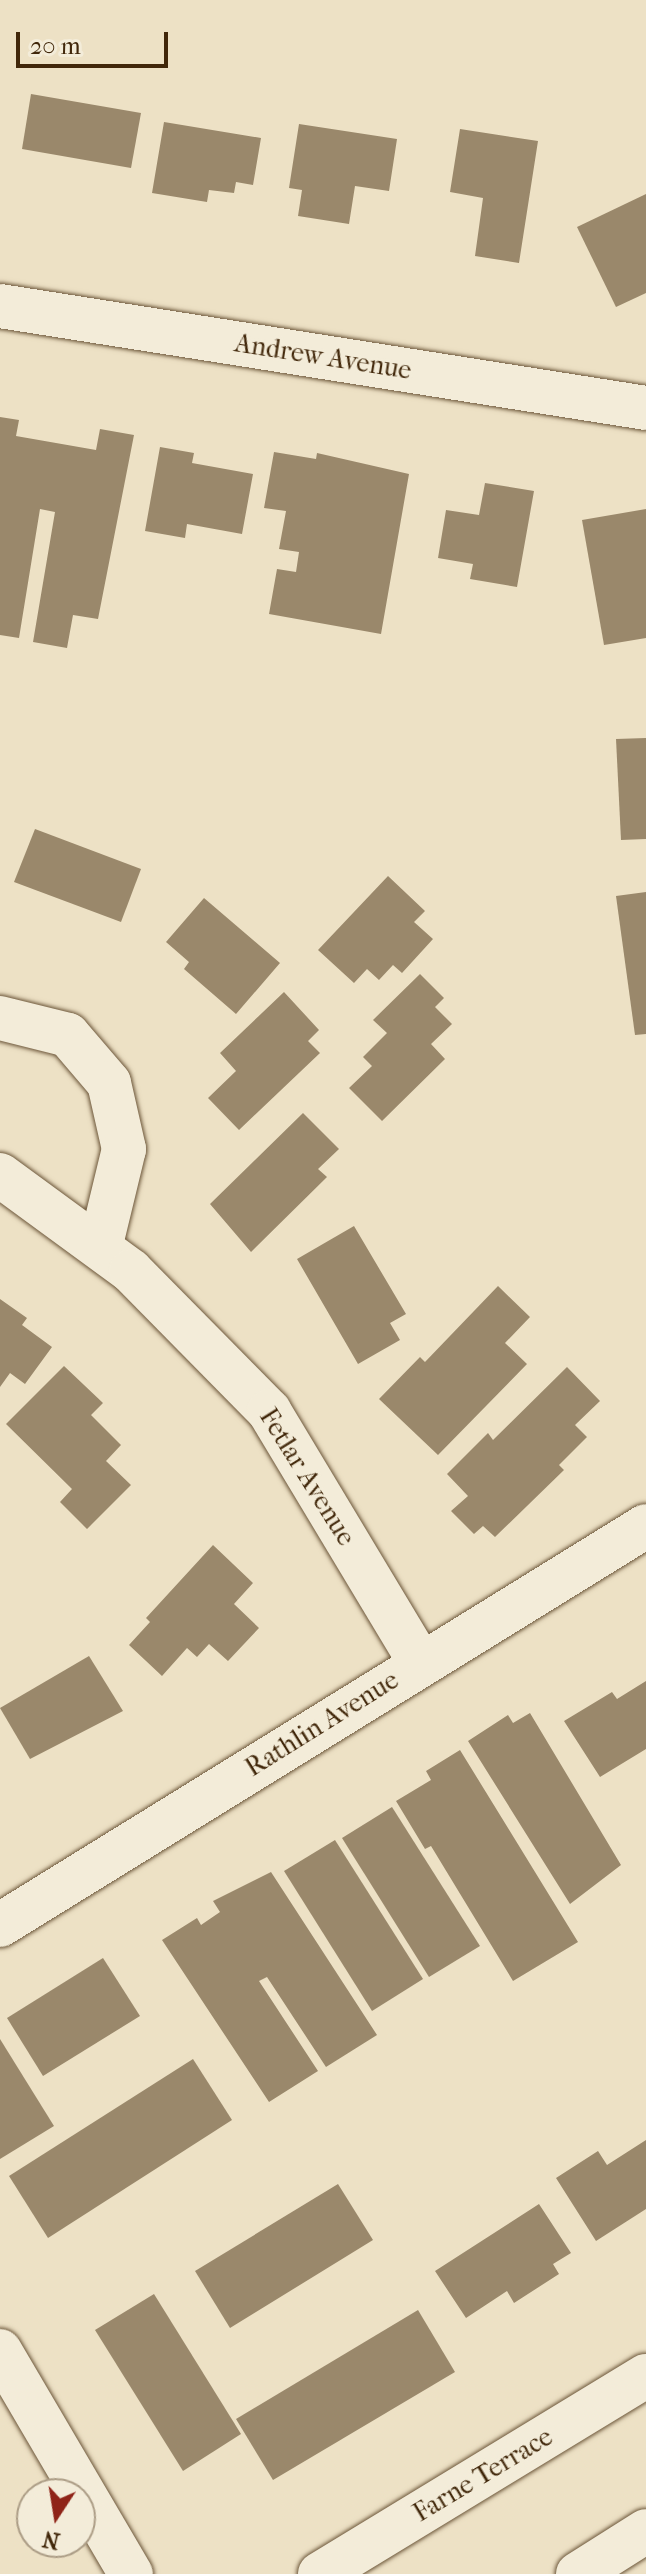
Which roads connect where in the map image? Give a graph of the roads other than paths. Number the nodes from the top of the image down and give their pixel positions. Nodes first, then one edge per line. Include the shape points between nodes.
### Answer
1 (0, 306) edge
2 (646, 408) edge
3 (0, 1018) edge
4 (0, 1175) edge
5 (101, 1244) junction
6 (646, 1526) edge
7 (420, 1662) junction
8 (0, 1925) edge
9 (0, 2351) edge
10 (646, 2376) edge
11 (646, 2531) edge
12 (131, 2574) edge
13 (320, 2574) edge
14 (578, 2574) edge

1 - 2 street, Andrew Avenue
3 - 5 street via 68,1035 109,1083 124,1149
4 - 5 street, Fetlar Avenue
5 - 7 street, Fetlar Avenue via 269,1411
6 - 7 street, Rathlin Avenue
7 - 8 street, Rathlin Avenue
9 - 12 street
10 - 13 street, Farne Terrace
11 - 14 street

